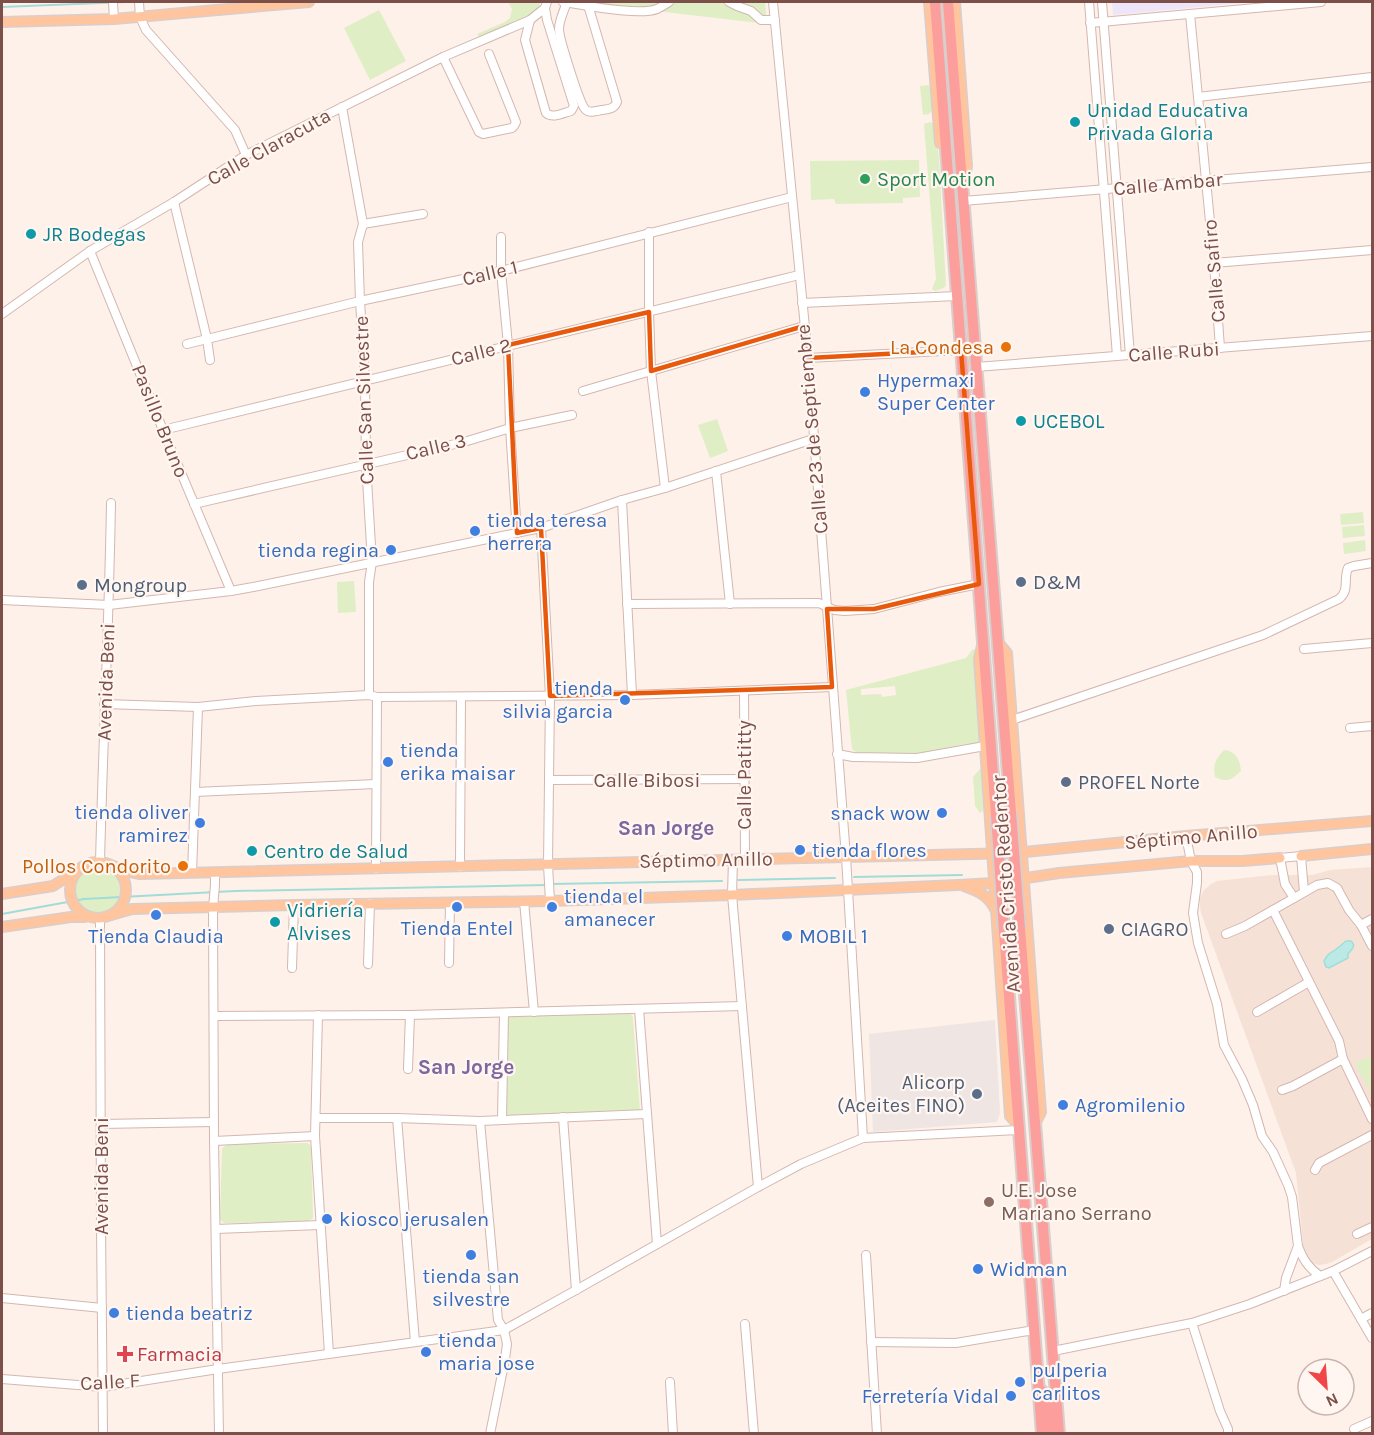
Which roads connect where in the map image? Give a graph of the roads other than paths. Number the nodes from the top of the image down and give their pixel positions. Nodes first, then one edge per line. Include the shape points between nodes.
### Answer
1 (113, 2) edge
2 (309, 2) edge
3 (562, 2) edge
4 (567, 2) edge
5 (669, 2) edge
6 (729, 2) edge
7 (752, 2) edge
8 (773, 2) edge
9 (929, 2) edge
10 (935, 2) edge
11 (948, 2) edge
12 (955, 2) edge
13 (1089, 2) edge
14 (1102, 2) edge
15 (1321, 2) edge
16 (546, 5) edge
17 (588, 5) junction
18 (140, 10) edge
19 (750, 11) junction
20 (1190, 14) junction
21 (114, 16) junction
22 (530, 20) junction
23 (775, 20) junction
24 (2, 22) edge
25 (1104, 22) junction
26 (1090, 23) junction
27 (489, 54) dead end
28 (443, 57) junction
29 (1372, 78) edge
30 (1198, 97) junction
31 (342, 107) junction
32 (246, 155) junction
33 (1372, 166) edge
34 (1205, 181) junction
35 (1117, 188) junction
36 (1104, 190) junction
37 (949, 194) junction
38 (963, 196) junction
39 (792, 197) junction
40 (174, 202) junction
41 (423, 214) dead end
42 (363, 224) junction
43 (649, 232) junction
44 (501, 237) dead end
45 (1372, 250) edge
46 (90, 251) junction
47 (1214, 263) junction
48 (501, 271) junction
49 (799, 274) junction
50 (957, 296) junction
51 (360, 302) junction
52 (802, 303) junction
53 (649, 312) junction
54 (2, 314) edge
55 (804, 326) junction
56 (1372, 336) edge
57 (207, 339) junction
58 (187, 344) dead end
59 (508, 345) junction
60 (1220, 348) junction
61 (961, 350) junction
62 (1130, 355) junction
63 (1117, 356) junction
64 (808, 358) junction
65 (210, 360) dead end
66 (976, 367) junction
67 (651, 371) junction
68 (365, 381) junction
69 (584, 391) dead end
70 (572, 414) dead end
71 (510, 428) junction
72 (163, 430) junction
73 (813, 439) junction
74 (366, 463) junction
75 (716, 471) junction
76 (665, 488) junction
77 (622, 501) junction
78 (111, 503) dead end
79 (194, 504) junction
80 (541, 528) junction
81 (517, 533) junction
82 (372, 562) junction
83 (1372, 563) edge
84 (979, 584) junction
85 (231, 591) junction
86 (2, 600) edge
87 (627, 604) junction
88 (730, 604) junction
89 (109, 605) junction
90 (826, 606) junction
91 (998, 642) junction
92 (1372, 643) edge
93 (983, 644) junction
94 (1304, 649) dead end
95 (832, 687) junction
96 (744, 690) junction
97 (632, 694) junction
98 (373, 696) junction
99 (550, 696) junction
100 (461, 697) junction
101 (104, 704) junction
102 (198, 707) junction
103 (1012, 720) junction
104 (1372, 726) edge
105 (1350, 728) dead end
106 (985, 746) junction
107 (837, 754) junction
108 (744, 779) junction
109 (550, 780) junction
110 (376, 784) junction
111 (195, 792) junction
112 (1372, 821) edge
113 (990, 826) junction
114 (1020, 829) junction
115 (1186, 836) junction
116 (1021, 839) junction
117 (992, 843) junction
118 (1372, 849) edge
119 (1045, 850) junction
120 (1022, 852) junction
121 (992, 853) junction
122 (964, 854) junction
123 (1301, 856) junction
124 (846, 857) junction
125 (1280, 858) junction
126 (745, 859) junction
127 (732, 860) junction
128 (1191, 861) junction
129 (100, 862) junction
130 (111, 865) junction
131 (548, 865) junction
132 (460, 867) junction
133 (376, 868) junction
134 (78, 870) junction
135 (192, 873) junction
136 (215, 873) junction
137 (1044, 875) junction
138 (1023, 878) junction
139 (958, 885) junction
140 (994, 888) junction
141 (1024, 889) junction
142 (847, 890) junction
143 (1304, 892) junction
144 (2, 894) edge
145 (732, 895) junction
146 (1294, 898) junction
147 (1025, 900) junction
148 (524, 901) junction
149 (550, 901) junction
150 (450, 902) junction
151 (370, 903) junction
152 (294, 904) junction
153 (213, 908) junction
154 (1273, 910) junction
155 (996, 912) junction
156 (111, 915) junction
157 (97, 918) junction
158 (1372, 919) edge
159 (1361, 925) junction
160 (2, 927) edge
161 (1226, 934) dead end
162 (1372, 946) edge
163 (449, 963) dead end
164 (368, 964) dead end
165 (292, 968) dead end
166 (1309, 982) junction
167 (742, 1006) junction
168 (639, 1009) junction
169 (504, 1012) junction
170 (534, 1012) junction
171 (1257, 1012) dead end
172 (318, 1015) junction
173 (410, 1015) junction
174 (214, 1016) junction
175 (1343, 1059) junction
176 (408, 1069) dead end
177 (1282, 1090) dead end
178 (647, 1114) junction
179 (563, 1117) junction
180 (316, 1118) junction
181 (397, 1118) junction
182 (502, 1119) junction
183 (1372, 1119) edge
184 (480, 1121) junction
185 (214, 1122) junction
186 (101, 1124) junction
187 (1035, 1124) junction
188 (1019, 1128) junction
189 (1372, 1135) edge
190 (315, 1136) junction
191 (863, 1138) junction
192 (214, 1141) junction
193 (1315, 1170) dead end
194 (758, 1187) junction
195 (320, 1225) junction
196 (1372, 1227) edge
197 (216, 1229) junction
198 (1357, 1234) dead end
199 (657, 1244) junction
200 (1298, 1246) junction
201 (1372, 1251) edge
202 (866, 1255) dead end
203 (1333, 1271) junction
204 (1320, 1276) junction
205 (1031, 1285) junction
206 (576, 1290) junction
207 (1284, 1291) junction
208 (2, 1298) edge
209 (102, 1308) junction
210 (1372, 1313) edge
211 (1361, 1319) junction
212 (1192, 1323) junction
213 (745, 1324) dead end
214 (504, 1330) junction
215 (1034, 1330) junction
216 (1372, 1338) edge
217 (415, 1342) junction
218 (872, 1342) junction
219 (1053, 1351) junction
220 (329, 1354) junction
221 (218, 1369) junction
222 (2, 1379) edge
223 (1038, 1379) junction
224 (670, 1382) dead end
225 (103, 1386) junction
226 (1056, 1393) junction
227 (1372, 1421) edge
228 (1354, 1430) dead end
229 (103, 1434) edge
230 (219, 1434) edge
231 (490, 1434) edge
232 (673, 1434) edge
233 (754, 1434) edge
234 (877, 1434) edge
235 (1042, 1434) edge
236 (1051, 1434) edge
237 (1059, 1434) edge
238 (1228, 1434) edge

1 - 21 street
2 - 18 main road
3 - 4 street
4 - 17 street
4 - 17 street via 559,30 585,110 609,110 617,102
5 - 17 street via 645,11
6 - 19 street
7 - 19 street
8 - 23 street, Calle 23 de Septiembre
9 - 37 main road, Avenida Cristo Redentor via 943,169
10 - 37 highway, Avenida Cristo Redentor
11 - 38 highway, Avenida Cristo Redentor
12 - 38 main road, Avenida Cristo Redentor via 967,166
13 - 26 street
14 - 25 street
15 - 20 street
16 - 22 street, Calle Claracuta
16 - 22 street via 547,20 574,106 571,111 553,116 546,113 525,40
18 - 21 main road
18 - 32 street via 146,30 235,130
19 - 23 street via 761,20
20 - 25 street
20 - 30 street, Calle Safiro
21 - 24 main road
22 - 28 street, Calle Claracuta
23 - 39 street, Calle 23 de Septiembre
25 - 26 street
25 - 35 street
26 - 36 street
27 - 28 street via 516,122 512,128 483,134 478,132
28 - 31 street, Calle Claracuta
29 - 30 street
30 - 34 street, Calle Safiro
31 - 32 street, Calle Claracuta
31 - 42 street, Calle San Silvestre
32 - 40 street, Calle Claracuta
33 - 34 street, Calle Ambar
34 - 35 street, Calle Ambar
34 - 47 street, Calle Safiro
35 - 36 street, Calle Ambar
35 - 62 street
36 - 38 street, Calle Ambar
36 - 63 street
37 - 50 highway, Avenida Cristo Redentor
38 - 66 highway, Avenida Cristo Redentor
39 - 43 street, Calle 1
39 - 49 street, Calle 23 de Septiembre
40 - 46 street, Calle Claracuta
40 - 57 street
41 - 42 street
42 - 51 street, Calle San Silvestre via 358,242
43 - 48 street, Calle 1
43 - 53 street
44 - 48 street
45 - 47 street
46 - 54 street, Calle Claracuta
46 - 72 street, Pasillo Bruno
47 - 60 street, Calle Safiro
48 - 51 street, Calle 1
48 - 59 street
49 - 52 street, Calle 23 de Septiembre
49 - 53 street, Calle 2
50 - 52 street
50 - 61 highway, Avenida Cristo Redentor
51 - 57 street, Calle 1
51 - 68 street, Calle San Silvestre
52 - 55 street, Calle 23 de Septiembre
53 - 59 street, Calle 2
53 - 67 street
55 - 64 street, Calle 23 de Septiembre
55 - 67 street
56 - 60 street, Calle Rubi
57 - 58 street, Calle 1
57 - 65 street
59 - 68 street, Calle 2
59 - 71 street
60 - 62 street, Calle Rubi
61 - 64 street
61 - 84 highway, Avenida Cristo Redentor
62 - 63 street, Calle Rubi
63 - 66 street, Calle Rubi
64 - 73 street, Calle 23 de Septiembre
66 - 91 highway, Avenida Cristo Redentor
67 - 69 street
67 - 76 street
68 - 72 street, Calle 2
68 - 74 street, Calle San Silvestre
70 - 71 street, Calle 3
71 - 74 street, Calle 3
71 - 81 street
72 - 79 street, Pasillo Bruno
73 - 75 street
73 - 90 street, Calle 23 de Septiembre
74 - 79 street, Calle 3
74 - 82 street, Calle San Silvestre
75 - 76 street
75 - 88 street
76 - 77 street
77 - 80 street
77 - 87 street
78 - 89 street, Avenida Beni
79 - 85 street, Pasillo Bruno
80 - 81 street
80 - 99 street
81 - 82 street
82 - 85 street
82 - 98 street, Calle San Silvestre via 369,582
83 - 103 street via 1348,568 1347,588 1339,599 1263,635
84 - 90 street via 874,609 845,611
84 - 93 highway, Avenida Cristo Redentor
85 - 89 street
86 - 89 street
87 - 88 street
87 - 97 street
88 - 90 street
89 - 101 street, Avenida Beni
90 - 95 street, Calle 23 de Septiembre
91 - 103 main road, Avenida Cristo Redentor via 1007,653
91 - 187 highway, Avenida Cristo Redentor, bridge
92 - 94 street
93 - 106 main road, Avenida Cristo Redentor via 979,658
93 - 188 highway, Avenida Cristo Redentor, bridge
95 - 96 street
95 - 107 street, Calle 23 de Septiembre
96 - 97 street
96 - 108 street, Calle Patitty
97 - 99 street
98 - 100 street
98 - 102 street
98 - 110 street, Calle San Silvestre
99 - 100 street
99 - 109 street
100 - 132 street
101 - 102 street
101 - 129 street, Avenida Beni
102 - 111 street
103 - 114 main road, Avenida Cristo Redentor
104 - 105 street
106 - 107 street via 917,758
106 - 113 main road, Avenida Cristo Redentor
107 - 124 street, Calle 23 de Septiembre
108 - 109 street, Calle Bibosi
108 - 126 street, Calle Patitty
109 - 131 street
110 - 111 street
110 - 133 street, Calle San Silvestre
111 - 135 street
112 - 115 main road, Séptimo Anillo
113 - 117 main road, Avenida Cristo Redentor
113 - 122 main road via 984,843
114 - 116 main road, Avenida Cristo Redentor
114 - 119 main road via 1032,845
115 - 119 main road, Séptimo Anillo
115 - 128 street
116 - 117 main road via 1004,850
116 - 120 main road, Avenida Cristo Redentor
117 - 121 main road, Avenida Cristo Redentor
118 - 123 main road, Séptimo Anillo
119 - 120 main road, Séptimo Anillo
120 - 121 main road, Séptimo Anillo
120 - 138 main road, Avenida Cristo Redentor
121 - 122 main road, Séptimo Anillo
121 - 140 main road, Avenida Cristo Redentor
122 - 124 main road, Séptimo Anillo
123 - 125 street, Séptimo Anillo
123 - 143 street
124 - 126 main road, Séptimo Anillo
124 - 142 street, Calle 23 de Septiembre
125 - 128 main road, Séptimo Anillo
125 - 146 street via 1285,884
126 - 127 main road, Séptimo Anillo
127 - 131 main road, Séptimo Anillo
127 - 145 street
128 - 137 main road, Séptimo Anillo
128 - 200 street via 1197,872 1193,913 1198,943 1217,1004 1224,1045 1253,1105 1262,1136 1288,1185
129 - 130 main road
129 - 134 main road via 85,864
130 - 135 main road, Séptimo Anillo via 132,873
130 - 156 main road via 126,885 122,905
131 - 132 main road, Séptimo Anillo
131 - 149 street
132 - 133 main road, Séptimo Anillo
133 - 136 main road, Séptimo Anillo
134 - 144 main road via 53,886
134 - 157 main road via 69,888 73,902 86,915
135 - 136 main road, Séptimo Anillo
136 - 153 street
137 - 138 main road, Séptimo Anillo
137 - 147 main road via 1031,887
138 - 140 main road, Séptimo Anillo
138 - 141 main road, Avenida Cristo Redentor
139 - 140 main road, Séptimo Anillo
139 - 142 main road, Séptimo Anillo
139 - 155 main road via 981,893
140 - 141 main road via 1012,883
140 - 155 main road, Avenida Cristo Redentor
141 - 147 main road, Avenida Cristo Redentor
142 - 145 main road, Séptimo Anillo
142 - 191 street, Calle 23 de Septiembre
143 - 146 street
143 - 159 street via 1322,884 1333,885
145 - 149 main road, Séptimo Anillo
145 - 167 street
146 - 154 street
147 - 187 main road, Avenida Cristo Redentor via 1041,1112
148 - 149 main road, Séptimo Anillo
148 - 150 main road, Séptimo Anillo
148 - 170 street
150 - 151 main road, Séptimo Anillo
150 - 163 street
151 - 152 main road, Séptimo Anillo
151 - 164 street
152 - 153 main road, Séptimo Anillo
152 - 165 street
153 - 156 main road, Séptimo Anillo via 132,909
153 - 174 street
154 - 161 street
154 - 166 street
155 - 188 main road, Avenida Cristo Redentor via 1010,1116
156 - 157 main road
157 - 160 main road via 71,917
157 - 186 street, Avenida Beni
158 - 159 street
159 - 162 street
166 - 171 street
166 - 175 street via 1339,1041
167 - 168 street
167 - 194 street
168 - 170 street
168 - 178 street
169 - 170 street
169 - 173 street
169 - 182 street
172 - 173 street
172 - 174 street
172 - 180 street
173 - 176 street
174 - 185 street
175 - 177 street
175 - 183 street
178 - 179 street
178 - 199 street
179 - 182 street
179 - 206 street
180 - 181 street
180 - 190 street
181 - 184 street
181 - 217 street
182 - 184 street
184 - 214 street via 498,1320
185 - 186 street
185 - 192 street
186 - 209 street, Avenida Beni
187 - 219 highway, Avenida Cristo Redentor
188 - 191 street
188 - 205 highway, Avenida Cristo Redentor
189 - 193 street via 1319,1163
190 - 192 street
190 - 195 street
191 - 194 street
192 - 197 street
194 - 199 street
195 - 197 street
195 - 220 street
196 - 198 street
197 - 221 street
199 - 206 street
200 - 204 street via 1303,1259
200 - 207 street
201 - 203 street
202 - 218 street
203 - 204 street
203 - 211 street
204 - 207 street
205 - 215 highway, Avenida Cristo Redentor
205 - 226 highway via 1042,1294 1048,1370
206 - 214 street
207 - 212 street
208 - 209 street
209 - 225 street, Avenida Beni
210 - 211 street
211 - 216 street
212 - 219 street
212 - 238 street
213 - 233 street
214 - 217 street, Calle F
214 - 231 street via 505,1359
215 - 218 street via 956,1343
215 - 223 highway, Avenida Cristo Redentor
217 - 220 street, Calle F
218 - 234 street
219 - 226 highway, Avenida Cristo Redentor
220 - 221 street, Calle F
221 - 225 street, Calle F
221 - 230 street
222 - 225 street, Calle F
223 - 235 highway, Avenida Cristo Redentor
223 - 236 highway via 1048,1406
224 - 232 street
225 - 229 street, Avenida Beni
226 - 237 highway, Avenida Cristo Redentor
227 - 228 street

